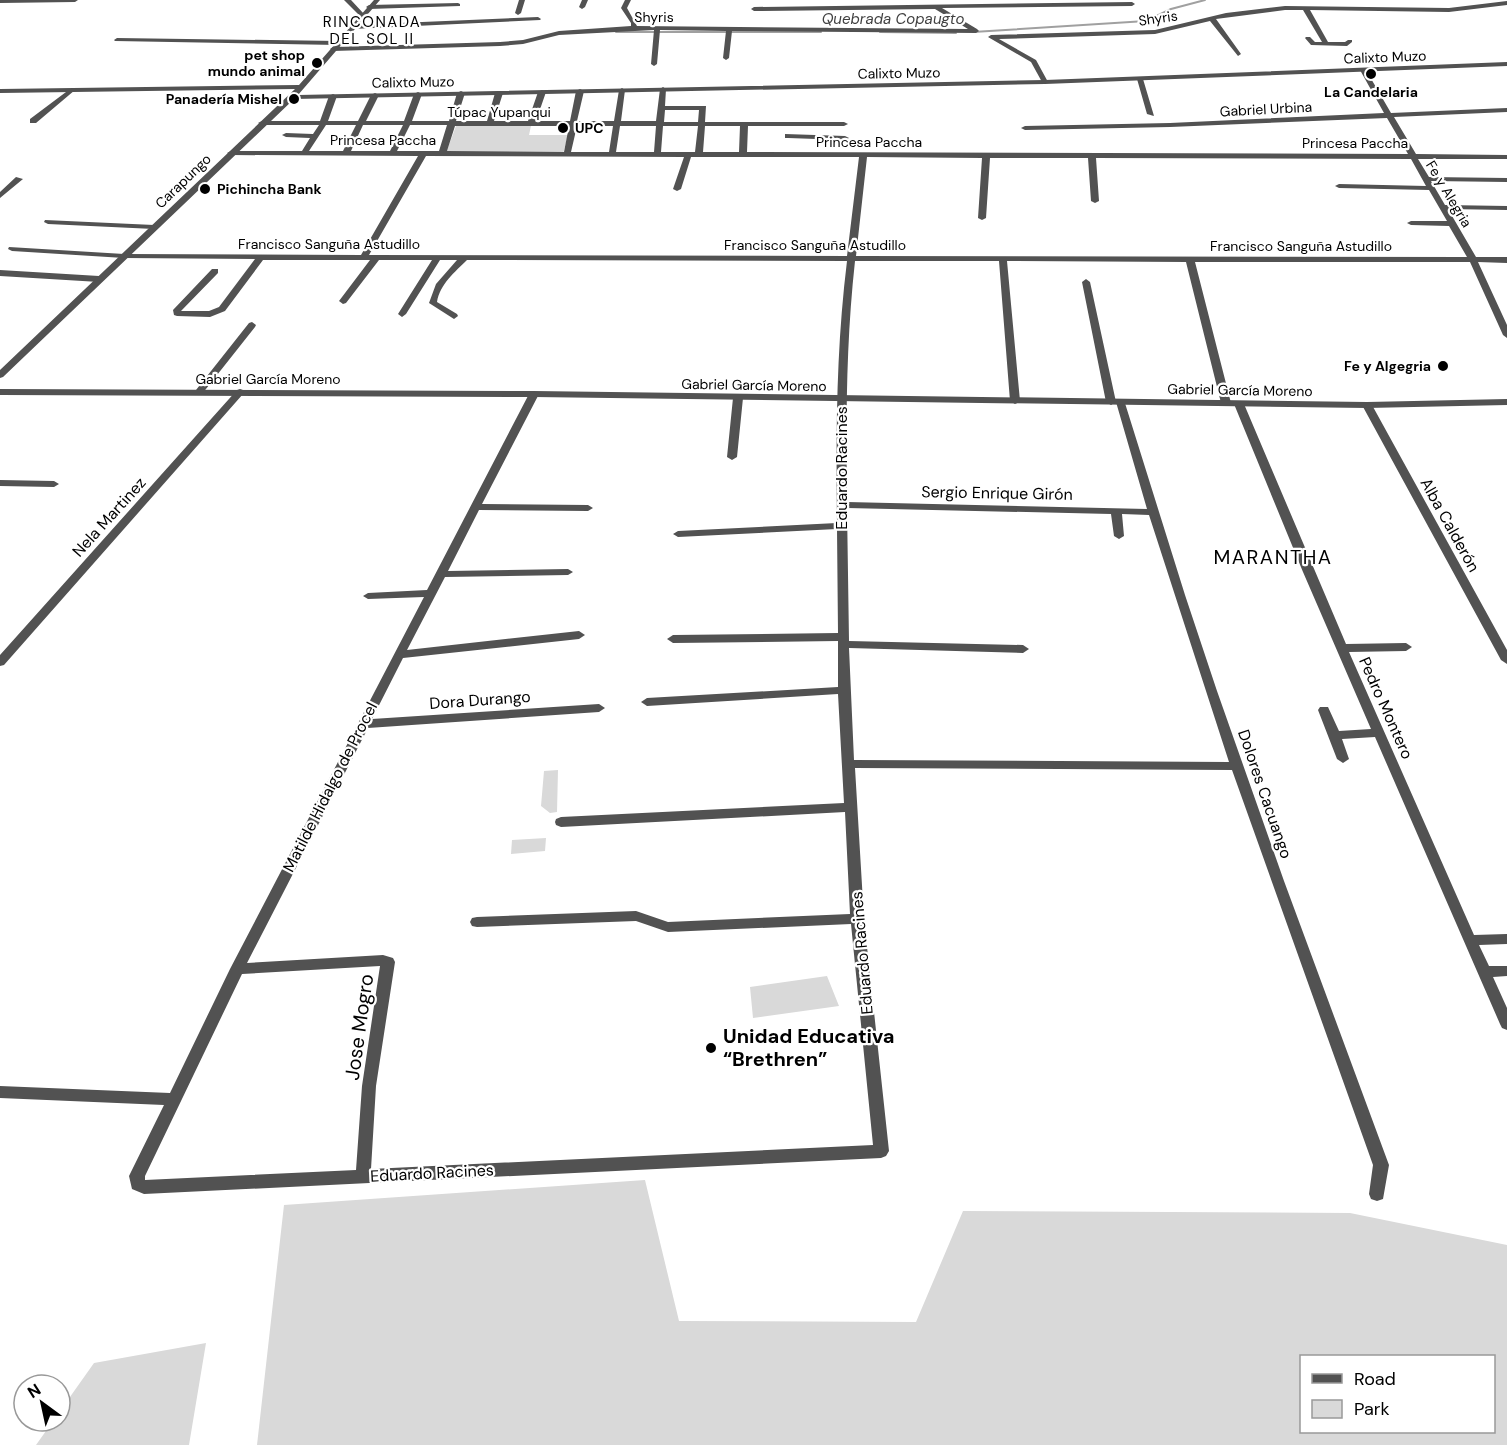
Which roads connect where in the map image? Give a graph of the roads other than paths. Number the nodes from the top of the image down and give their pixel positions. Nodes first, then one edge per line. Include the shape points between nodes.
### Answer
1 (75, 0) edge
2 (347, 0) edge
3 (377, 0) edge
4 (522, 0) edge
5 (628, 0) edge
6 (853, 0) edge
7 (0, 1) edge
8 (1507, 3) edge
9 (1132, 4) dead end
10 (458, 5) dead end
11 (369, 7) junction
12 (936, 8) junction
13 (754, 9) dead end
14 (1306, 9) junction
15 (854, 11) junction
16 (518, 13) dead end
17 (362, 15) junction
18 (538, 19) dead end
19 (1212, 19) junction
20 (720, 22) dead end
21 (634, 26) junction
22 (352, 27) junction
23 (657, 29) junction
24 (143, 30) dead end
25 (729, 30) junction
26 (189, 31) dead end
27 (976, 31) junction
28 (991, 37) junction
29 (1308, 38) dead end
30 (117, 40) dead end
31 (132, 40) junction
32 (179, 41) junction
33 (1350, 41) dead end
34 (1326, 44) junction
35 (336, 46) junction
36 (1238, 54) dead end
37 (726, 58) dead end
38 (654, 64) dead end
39 (1507, 64) edge
40 (1363, 70) junction
41 (1140, 79) junction
42 (1045, 82) junction
43 (300, 87) junction
44 (663, 89) junction
45 (72, 90) junction
46 (622, 90) junction
47 (0, 91) edge
48 (580, 91) junction
49 (542, 92) junction
50 (460, 93) junction
51 (499, 93) junction
52 (418, 94) junction
53 (375, 95) junction
54 (333, 96) junction
55 (292, 97) junction
56 (661, 108) junction
57 (1507, 110) edge
58 (1151, 114) dead end
59 (1389, 115) junction
60 (33, 121) dead end
61 (262, 123) junction
62 (573, 123) junction
63 (615, 123) junction
64 (660, 123) junction
65 (702, 123) junction
66 (744, 123) junction
67 (788, 123) junction
68 (323, 124) junction
69 (362, 124) junction
70 (407, 124) junction
71 (452, 124) junction
72 (490, 124) junction
73 (531, 124) junction
74 (844, 124) dead end
75 (1025, 128) dead end
76 (286, 135) dead end
77 (316, 135) junction
78 (788, 136) junction
79 (845, 138) dead end
80 (231, 153) junction
81 (304, 153) junction
82 (346, 153) junction
83 (392, 154) junction
84 (423, 154) junction
85 (442, 154) junction
86 (567, 155) junction
87 (612, 155) junction
88 (657, 155) junction
89 (688, 155) junction
90 (699, 155) junction
91 (743, 155) junction
92 (788, 155) junction
93 (863, 156) junction
94 (986, 156) junction
95 (1092, 157) junction
96 (1411, 157) junction
97 (1507, 157) edge
98 (19, 179) dead end
99 (1425, 179) junction
100 (1507, 180) edge
101 (1339, 186) dead end
102 (677, 189) dead end
103 (1430, 189) junction
104 (0, 196) edge
105 (1095, 201) dead end
106 (1441, 207) junction
107 (1507, 208) edge
108 (982, 218) dead end
109 (48, 222) dead end
110 (1411, 223) dead end
111 (1451, 224) junction
112 (154, 227) junction
113 (12, 249) dead end
114 (124, 256) junction
115 (261, 257) junction
116 (363, 258) junction
117 (376, 258) junction
118 (437, 258) junction
119 (464, 258) junction
120 (853, 258) junction
121 (1003, 260) junction
122 (1190, 260) junction
123 (1473, 260) junction
124 (1507, 260) edge
125 (215, 271) dead end
126 (0, 273) edge
127 (99, 279) junction
128 (1086, 282) dead end
129 (343, 301) dead end
130 (402, 314) dead end
131 (453, 316) dead end
132 (252, 325) dead end
133 (1507, 335) edge
134 (0, 375) edge
135 (0, 392) edge
136 (199, 392) junction
137 (240, 392) junction
138 (534, 394) junction
139 (738, 398) junction
140 (841, 400) junction
141 (1015, 401) junction
142 (1116, 402) junction
143 (1507, 402) edge
144 (1233, 403) junction
145 (1367, 405) junction
146 (732, 457) dead end
147 (0, 483) edge
148 (54, 484) dead end
149 (841, 505) junction
150 (475, 507) junction
151 (588, 508) dead end
152 (1116, 510) junction
153 (1152, 512) junction
154 (841, 526) junction
155 (678, 534) dead end
156 (1119, 536) dead end
157 (568, 572) dead end
158 (440, 574) junction
159 (430, 592) junction
160 (368, 596) dead end
161 (579, 635) dead end
162 (673, 639) dead end
163 (844, 641) junction
164 (1406, 647) dead end
165 (1342, 648) junction
166 (1023, 649) dead end
167 (398, 655) junction
168 (1507, 660) edge
169 (0, 662) edge
170 (844, 690) junction
171 (647, 702) dead end
172 (599, 708) dead end
173 (1324, 710) dead end
174 (363, 724) junction
175 (1379, 733) junction
176 (1335, 735) junction
177 (1342, 759) dead end
178 (849, 764) junction
179 (1236, 766) junction
180 (852, 807) junction
181 (561, 822) dead end
182 (857, 919) junction
183 (477, 922) dead end
184 (1507, 939) edge
185 (1470, 940) junction
186 (237, 969) junction
187 (1484, 972) junction
188 (1507, 972) edge
189 (1507, 1024) edge
190 (0, 1092) edge
191 (174, 1099) junction
192 (363, 1176) junction
193 (138, 1184) joint
194 (1377, 1194) dead end

1 - 7 street
2 - 17 street
3 - 11 street, Carapungo
4 - 16 street
5 - 21 street via 624,8
6 - 15 street
8 - 14 street, Shyris via 1449,10
9 - 12 street
10 - 11 street
11 - 17 street, Carapungo
12 - 15 street
12 - 27 street
13 - 15 street
14 - 19 street, Shyris via 1260,10
14 - 34 street
17 - 22 street, Carapungo
18 - 22 street
19 - 28 street, Shyris via 1155,32
19 - 36 street
20 - 21 street
21 - 23 street, Shyris
21 - 35 street, Shyris via 559,33 500,44
22 - 35 street, Carapungo
23 - 25 street, Shyris
23 - 38 street
24 - 31 street
25 - 27 street, Shyris
25 - 37 street
26 - 32 street
27 - 28 street
28 - 42 street via 1034,61
29 - 34 street via 1313,44
30 - 31 street, Shyris
31 - 32 street, Shyris
32 - 35 street, Shyris
33 - 34 street
35 - 43 street, Carapungo
39 - 40 street, Calixto Muzo
40 - 41 street, Calixto Muzo
40 - 59 street, Fe y Alegria
41 - 42 street, Calixto Muzo
41 - 58 street
42 - 44 street, Calixto Muzo
43 - 45 street
43 - 55 street, Carapungo
44 - 46 street, Calixto Muzo
44 - 56 street
45 - 47 street
45 - 60 street
46 - 48 street, Calixto Muzo
46 - 63 street
48 - 49 street, Calixto Muzo
48 - 62 street
49 - 51 street, Calixto Muzo
49 - 73 street
50 - 51 street, Calixto Muzo
50 - 52 street, Calixto Muzo
50 - 71 street
51 - 72 street
52 - 53 street, Calixto Muzo
52 - 70 street
53 - 54 street, Calixto Muzo
53 - 69 street
54 - 55 street, Calixto Muzo
54 - 68 street
55 - 61 street, Carapungo
56 - 64 street
56 - 65 street via 703,108
57 - 59 street, Gabriel Urbina
59 - 75 street, Gabriel Urbina
59 - 96 street, Fe y Alegria
61 - 68 street, Túpac Yupanqui
61 - 80 street, Carapungo
62 - 63 street, Túpac Yupanqui
62 - 73 street, Túpac Yupanqui
62 - 86 street
63 - 64 street, Túpac Yupanqui
63 - 87 street
64 - 65 street, Túpac Yupanqui
64 - 88 street
65 - 66 street, Túpac Yupanqui
65 - 90 street
66 - 67 street, Túpac Yupanqui
66 - 91 street
67 - 74 street, Túpac Yupanqui
67 - 78 street
68 - 69 street, Túpac Yupanqui
68 - 77 street
69 - 70 street, Túpac Yupanqui
69 - 82 street
70 - 71 street, Túpac Yupanqui
70 - 83 street
71 - 72 street, Túpac Yupanqui
71 - 85 street
72 - 73 street, Túpac Yupanqui
76 - 77 street
77 - 81 street
78 - 79 street
78 - 92 street
80 - 81 street, Princesa Paccha
80 - 112 street, Carapungo
81 - 82 street, Princesa Paccha
82 - 83 street, Princesa Paccha
83 - 84 street, Princesa Paccha
84 - 85 street, Princesa Paccha
84 - 116 street
85 - 86 street, Princesa Paccha
86 - 87 street, Princesa Paccha
87 - 88 street, Princesa Paccha
88 - 89 street, Princesa Paccha
89 - 90 street, Princesa Paccha
89 - 102 street
90 - 91 street, Princesa Paccha
91 - 92 street, Princesa Paccha
92 - 93 street, Princesa Paccha
93 - 94 street, Princesa Paccha
93 - 120 street, Eduardo Racines
94 - 95 street, Princesa Paccha
94 - 108 street
95 - 96 street, Princesa Paccha
95 - 105 street
96 - 97 street, Princesa Paccha
96 - 99 street, Fe y Alegria
98 - 104 street
99 - 100 street
99 - 103 street, Fe y Alegria
101 - 103 street
103 - 106 street, Fe y Alegria
106 - 107 street
106 - 111 street, Fe y Alegria
109 - 112 street
110 - 111 street
111 - 123 street, Fe y Alegria
112 - 114 street, Carapungo
113 - 114 street, Francisco Sanguña Astudillo
114 - 115 street, Francisco Sanguña Astudillo
114 - 127 street, Carapungo
115 - 116 street, Francisco Sanguña Astudillo
115 - 125 street via 222,309 210,314 177,313
116 - 117 street, Francisco Sanguña Astudillo
117 - 118 street, Francisco Sanguña Astudillo
117 - 129 street
118 - 119 street, Francisco Sanguña Astudillo
118 - 130 street
119 - 120 street, Francisco Sanguña Astudillo
119 - 131 street via 442,282 433,299 433,303
120 - 121 street, Francisco Sanguña Astudillo
120 - 140 street, Eduardo Racines via 844,321
121 - 122 street, Francisco Sanguña Astudillo
121 - 141 street
122 - 123 street, Francisco Sanguña Astudillo
122 - 144 street, Pedro Montero
123 - 124 street, Francisco Sanguña Astudillo
123 - 133 street, Fe y Alegria
126 - 127 street
127 - 134 street, Carapungo
128 - 142 street, Dolores Cacuango
132 - 136 street
135 - 136 street, Gabriel García Moreno
136 - 137 street, Gabriel García Moreno
137 - 138 street, Gabriel García Moreno
137 - 169 street, Nela Martinez
138 - 139 street, Gabriel García Moreno
138 - 150 street, Matilde Hidalgo de Procel
139 - 140 street, Gabriel García Moreno
139 - 146 street
140 - 141 street, Gabriel García Moreno
140 - 149 street, Eduardo Racines
141 - 142 street, Gabriel García Moreno
142 - 144 street, Gabriel García Moreno
142 - 153 street, Dolores Cacuango
143 - 145 street, Gabriel García Moreno
144 - 145 street, Gabriel García Moreno
144 - 165 street, Pedro Montero
145 - 168 street, Alba Calderón
147 - 148 street
149 - 152 street, Sergio Enrique Girón
149 - 154 street, Eduardo Racines
150 - 151 street
150 - 158 street, Matilde Hidalgo de Procel
152 - 153 street, Sergio Enrique Girón
152 - 156 street
153 - 179 street, Dolores Cacuango
154 - 155 street
154 - 163 street, Eduardo Racines
157 - 158 street
158 - 159 street, Matilde Hidalgo de Procel
159 - 160 street
159 - 167 street, Matilde Hidalgo de Procel
161 - 167 street
162 - 163 street
163 - 166 street
163 - 170 street, Eduardo Racines
164 - 165 street
165 - 175 street, Pedro Montero
167 - 174 street, Matilde Hidalgo de Procel
170 - 171 street
170 - 178 street, Eduardo Racines
172 - 174 street, Dora Durango
173 - 176 street
174 - 186 street, Matilde Hidalgo de Procel
175 - 176 street
175 - 185 street, Pedro Montero
176 - 177 street
178 - 179 street
178 - 180 street, Eduardo Racines
179 - 194 street, Dolores Cacuango via 1381,1165
180 - 181 street
180 - 182 street, Eduardo Racines
182 - 183 street via 668,927 636,916
182 - 192 street, Eduardo Racines via 881,1151
184 - 185 street
185 - 187 street, Pedro Montero
186 - 191 street, Matilde Hidalgo de Procel
186 - 192 street, Jose Mogro via 388,962 369,1086
187 - 188 street
187 - 189 street, Pedro Montero
190 - 191 street
191 - 193 street, Matilde Hidalgo de Procel via 137,1176
192 - 193 street, Eduardo Racines via 144,1187

